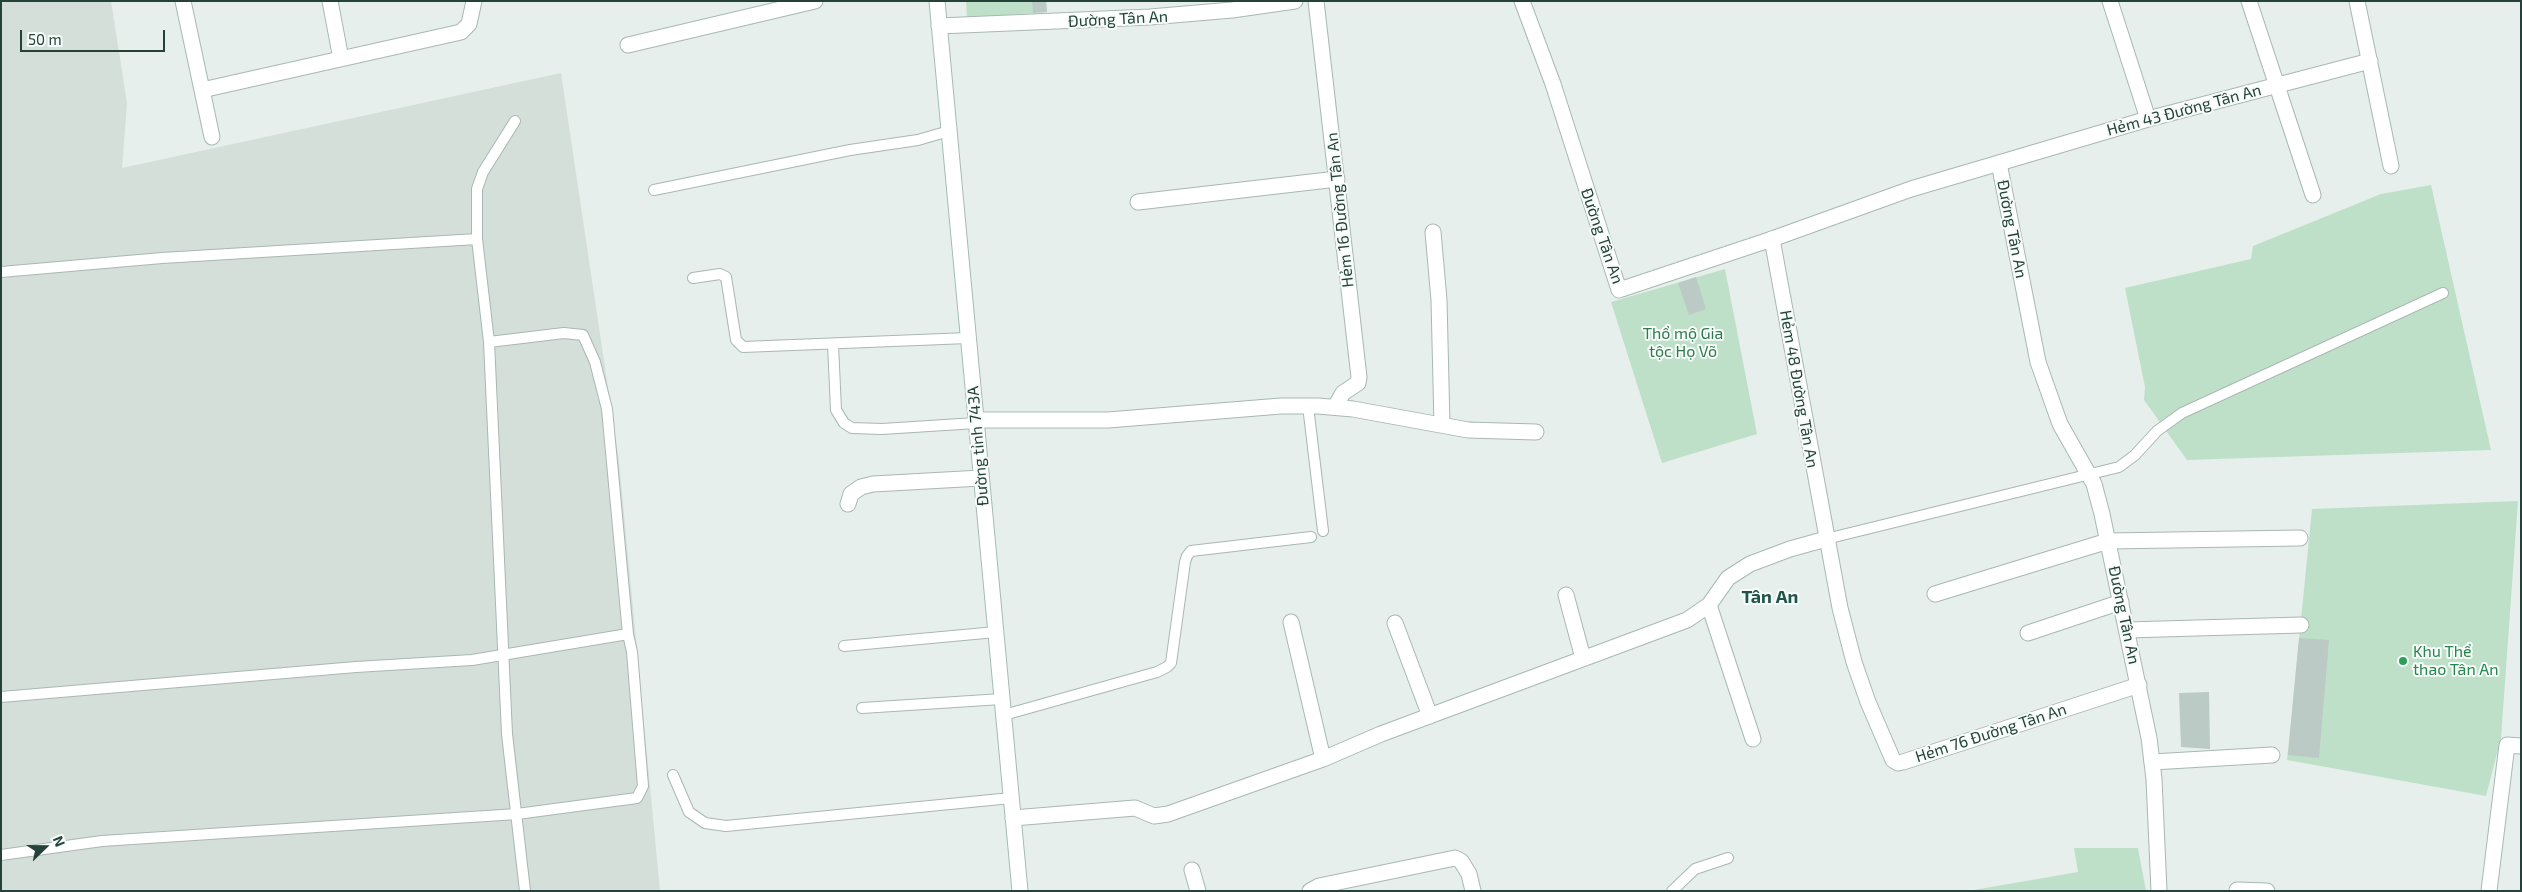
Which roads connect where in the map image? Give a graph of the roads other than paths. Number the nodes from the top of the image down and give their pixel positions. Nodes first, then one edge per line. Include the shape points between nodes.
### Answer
1 (183, 1) edge
2 (330, 1) edge
3 (474, 1) edge
4 (815, 1) edge
5 (937, 1) edge
6 (1295, 1) edge
7 (1316, 1) edge
8 (1522, 1) edge
9 (2110, 1) edge
10 (2249, 1) edge
11 (2357, 1) edge
12 (939, 26) junction
13 (628, 45) dead end
14 (341, 59) junction
15 (2370, 61) junction
16 (2277, 86) junction
17 (202, 90) junction
18 (2148, 119) junction
19 (515, 121) dead end
20 (949, 131) junction
21 (212, 138) dead end
22 (1999, 162) junction
23 (2391, 166) dead end
24 (1337, 179) junction
25 (654, 190) dead end
26 (2313, 195) dead end
27 (1138, 202) dead end
28 (1433, 232) dead end
29 (477, 239) junction
30 (1772, 239) junction
31 (1, 272) edge
32 (693, 278) dead end
33 (2443, 292) dead end
34 (968, 338) junction
35 (489, 342) junction
36 (833, 344) junction
37 (1308, 406) junction
38 (1336, 408) junction
39 (976, 422) junction
40 (1442, 426) junction
41 (1536, 432) dead end
42 (2089, 475) junction
43 (981, 478) junction
44 (848, 504) dead end
45 (1323, 531) dead end
46 (1310, 537) dead end
47 (2300, 538) dead end
48 (1826, 539) junction
49 (2108, 542) junction
50 (1935, 594) dead end
51 (1566, 595) dead end
52 (2121, 602) junction
53 (1709, 605) junction
54 (1291, 622) dead end
55 (1395, 623) dead end
56 (2301, 625) dead end
57 (2127, 630) junction
58 (996, 632) junction
59 (2028, 633) dead end
60 (628, 634) junction
61 (844, 646) dead end
62 (502, 654) junction
63 (1583, 658) junction
64 (2138, 684) junction
65 (1, 697) edge
66 (1002, 699) junction
67 (862, 708) dead end
68 (1004, 715) junction
69 (1430, 716) junction
70 (1754, 739) dead end
71 (2521, 746) edge
72 (2272, 755) dead end
73 (1323, 759) junction
74 (2152, 762) junction
75 (673, 775) dead end
76 (1011, 798) junction
77 (516, 814) junction
78 (1013, 818) junction
79 (1, 855) edge
80 (1728, 858) dead end
81 (1192, 870) dead end
82 (2237, 890) edge
83 (525, 891) edge
84 (1020, 891) edge
85 (1198, 891) edge
86 (1310, 891) edge
87 (1473, 891) edge
88 (1672, 891) edge
89 (2159, 891) edge
90 (2267, 891) edge
91 (2489, 891) edge

1 - 17 street
2 - 14 street
3 - 14 street via 468,24 461,32
4 - 13 street
5 - 12 street, Đường tỉnh 743A
6 - 12 street, Đường Tân An via 1150,18
7 - 24 street, Hẻm 16 Đường Tân An
8 - 30 street, Đường Tân An via 1553,84 1619,290
9 - 18 street
10 - 16 street
11 - 15 street
12 - 20 street, Đường tỉnh 743A
14 - 17 street
15 - 16 street, Hẻm 43 Đường Tân An
15 - 23 street
16 - 18 street, Hẻm 43 Đường Tân An
16 - 26 street
17 - 21 street
18 - 22 street, Hẻm 43 Đường Tân An
19 - 29 lane via 494,152 477,189
20 - 25 lane via 918,140 850,150
20 - 34 street, Đường tỉnh 743A
22 - 30 street, Đường Tân An via 1903,191
22 - 42 street, Đường Tân An via 2038,362 2060,424
24 - 27 street
24 - 38 street, Hẻm 16 Đường Tân An via 1359,377 1358,384 1342,393
28 - 40 street via 1439,300
29 - 31 lane via 162,258
29 - 35 lane
30 - 48 street, Hẻm 48 Đường Tân An
32 - 36 lane via 720,274 726,277 736,340 743,347
33 - 42 lane via 2182,413 2153,435 2127,462
34 - 36 lane
34 - 39 street, Đường tỉnh 743A
35 - 60 lane via 564,333 583,334 595,362 607,409
35 - 62 lane
36 - 39 lane via 836,410 844,423 852,428
37 - 38 street
37 - 39 street via 1108,420
37 - 45 lane
38 - 40 street
39 - 43 street, Đường tỉnh 743A
40 - 41 street
42 - 48 lane
42 - 49 street, Đường Tân An via 2099,498
43 - 44 street via 873,484 851,494
43 - 58 street, Đường tỉnh 743A
46 - 68 lane via 1192,551 1185,562 1171,663 1167,668
47 - 49 street
48 - 53 street via 1750,564 1728,578
48 - 64 street, Hẻm 76 Đường Tân An via 1854,662 1876,725 1893,760 1898,763
49 - 50 street
49 - 52 street, Đường Tân An
51 - 63 street
52 - 57 street, Đường Tân An
52 - 59 street
53 - 63 street via 1687,620
53 - 70 street
54 - 73 street
55 - 69 street
56 - 57 street
57 - 64 street, Đường Tân An
58 - 61 lane
58 - 66 street, Đường tỉnh 743A
60 - 62 lane
60 - 77 lane via 643,786 637,798
62 - 65 lane via 472,660
62 - 77 lane
63 - 69 street
64 - 74 street, Đường Tân An
66 - 67 lane
66 - 68 street, Đường tỉnh 743A
68 - 76 street, Đường tỉnh 743A
69 - 73 street
71 - 91 street via 2507,746
72 - 74 street
73 - 78 street via 1168,814 1154,816 1135,808
74 - 89 street, Đường Tân An
75 - 76 lane via 689,812 705,823 726,826
76 - 78 street, Đường tỉnh 743A
77 - 79 lane via 102,842
77 - 83 lane
78 - 84 street, Đường tỉnh 743A
80 - 88 lane via 1694,869
81 - 85 street
82 - 90 street
86 - 87 street via 1319,886 1455,858 1461,861 1469,874

